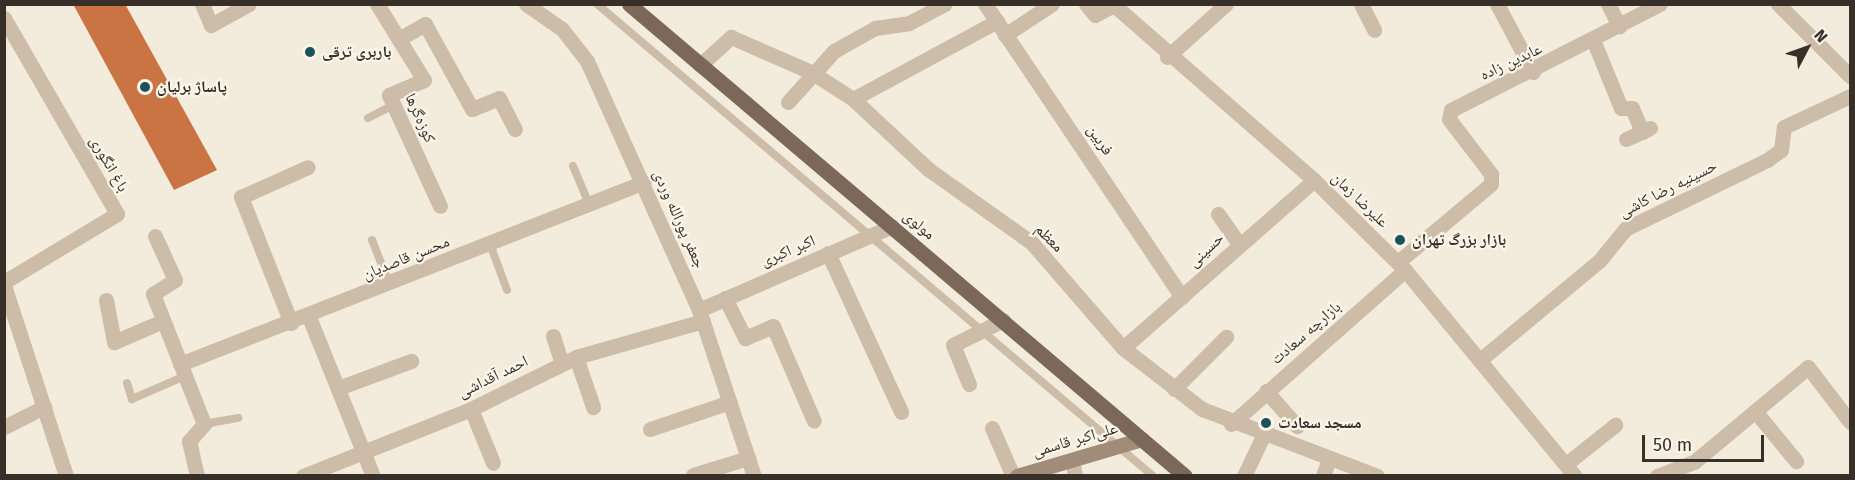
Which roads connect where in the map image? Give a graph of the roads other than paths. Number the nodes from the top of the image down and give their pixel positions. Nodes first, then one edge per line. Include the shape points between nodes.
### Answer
1 (202, 4) edge
2 (249, 4) edge
3 (377, 4) edge
4 (526, 4) edge
5 (597, 4) edge
6 (629, 4) edge
7 (944, 4) edge
8 (986, 4) edge
9 (1052, 4) edge
10 (1086, 4) edge
11 (1226, 4) edge
12 (1361, 4) edge
13 (1497, 4) edge
14 (1608, 4) edge
15 (1660, 4) edge
16 (1778, 4) edge
17 (4, 18) edge
18 (997, 21) junction
19 (1619, 26) junction
20 (1374, 30) dead end
21 (1005, 34) junction
22 (399, 39) junction
23 (1594, 42) junction
24 (1167, 57) junction
25 (700, 65) junction
26 (811, 72) junction
27 (1533, 72) junction
28 (1851, 76) edge
29 (1851, 96) edge
30 (852, 99) junction
31 (788, 102) dead end
32 (394, 105) junction
33 (368, 118) dead end
34 (515, 129) dead end
35 (1626, 139) dead end
36 (308, 166) dead end
37 (573, 166) dead end
38 (1314, 180) junction
39 (1493, 180) joint
40 (644, 182) junction
41 (589, 204) junction
42 (440, 206) dead end
43 (1218, 214) dead end
44 (892, 226) junction
45 (155, 236) dead end
46 (866, 237) junction
47 (372, 240) dead end
48 (490, 244) junction
49 (1239, 244) junction
50 (828, 253) junction
51 (1401, 266) junction
52 (4, 283) edge
53 (389, 284) junction
54 (507, 290) dead end
55 (1182, 297) junction
56 (725, 298) junction
57 (106, 300) dead end
58 (701, 315) junction
59 (309, 317) junction
60 (1003, 320) junction
61 (163, 321) junction
62 (291, 323) junction
63 (19, 326) junction
64 (982, 331) junction
65 (4, 332) edge
66 (553, 336) dead end
67 (1226, 337) dead end
68 (1123, 348) junction
69 (569, 360) junction
70 (1480, 360) junction
71 (411, 361) dead end
72 (182, 370) junction
73 (127, 383) dead end
74 (969, 384) dead end
75 (341, 387) junction
76 (1174, 389) junction
77 (1266, 391) junction
78 (730, 402) junction
79 (44, 407) junction
80 (592, 407) dead end
81 (471, 409) junction
82 (1755, 411) junction
83 (901, 412) dead end
84 (238, 418) dead end
85 (814, 421) dead end
86 (1851, 422) edge
87 (204, 424) junction
88 (1231, 424) junction
89 (1615, 425) dead end
90 (4, 426) edge
91 (1297, 426) dead end
92 (992, 428) dead end
93 (650, 429) dead end
94 (1263, 436) junction
95 (1142, 439) junction
96 (1119, 446) junction
97 (363, 449) junction
98 (748, 458) junction
99 (1329, 459) junction
100 (1072, 460) junction
101 (1796, 461) dead end
102 (493, 463) dead end
103 (1571, 470) edge
104 (1035, 473) edge
105 (693, 475) edge
106 (66, 476) edge
107 (197, 476) edge
108 (303, 476) edge
109 (373, 476) edge
110 (754, 476) edge
111 (1015, 476) edge
112 (1075, 476) edge
113 (1153, 476) edge
114 (1185, 476) edge
115 (1244, 476) edge
116 (1323, 476) edge
117 (1377, 476) edge
118 (1657, 476) edge

1 - 2 street via 211,25
3 - 22 street, کوزه‌گرها
4 - 40 street, جعفر پورالله وردی via 562,29 587,61
5 - 46 lane
6 - 25 main road, مولوی
7 - 26 street via 909,23 875,28
8 - 18 street, فربین
9 - 21 street
10 - 24 street, علیرضا زمان via 1095,15 1114,5
11 - 24 street
12 - 20 street
13 - 27 street
14 - 19 street
15 - 19 street, عابدین زاده
16 - 28 street
17 - 52 street, باغ انگوری via 117,214
18 - 21 street, فربین
18 - 30 street
19 - 23 street, عابدین زاده
21 - 55 street, فربین
22 - 32 street, کوزه‌گرها via 424,80 389,95
22 - 34 street via 425,24 472,109 499,98
23 - 27 street, عابدین زاده
23 - 35 street via 1621,108 1632,108 1646,130
24 - 38 street, علیرضا زمان
25 - 26 street, معظم via 731,37
25 - 44 main road, مولوی
26 - 30 street, معظم
26 - 31 street
27 - 39 street, عابدین زاده via 1448,114
29 - 70 street, حسینیه رضا کاشی via 1784,127 1781,150 1767,160 1625,229 1600,260
30 - 68 street, معظم via 928,169 1032,243
32 - 33 lane
32 - 42 street, کوزه‌گرها
36 - 62 street via 241,197
37 - 41 lane
38 - 49 street, حسینی
38 - 51 street, علیرضا زمان
39 - 51 street, بازارچه سعادت
40 - 41 street, محسن قاصدیان
40 - 58 street, جعفر پورالله وردی
41 - 48 street, محسن قاصدیان
43 - 49 street
44 - 46 street, اکبر اکبری
44 - 60 main road, مولوی
45 - 61 street via 175,280 153,294
46 - 50 street, اکبر اکبری
46 - 64 lane
47 - 53 lane
48 - 53 street, محسن قاصدیان
48 - 54 lane
49 - 55 street, حسینی
50 - 56 street, اکبر اکبری
50 - 83 street
51 - 70 street, علیرضا زمان
51 - 77 street, بازارچه سعادت
52 - 63 street, باغ انگوری
53 - 59 street, محسن قاصدیان
55 - 68 street, حسینی
56 - 58 street, اکبر اکبری
56 - 85 street via 745,338 773,326
57 - 61 street via 114,342
58 - 69 street, احمد آقداشی
58 - 78 street, جعفر پورالله وردی
59 - 62 street, محسن قاصدیان
59 - 75 street
60 - 64 street
60 - 95 main road, مولوی
61 - 72 street
62 - 72 street, محسن قاصدیان
63 - 65 street
63 - 79 street, باغ انگوری
64 - 74 street via 953,345
64 - 96 lane
66 - 69 street
67 - 76 street
68 - 76 street, معظم
69 - 80 street
69 - 81 street, احمد آقداشی
70 - 103 street, علیرضا زمان
71 - 75 street
72 - 73 lane via 132,399
72 - 87 street
75 - 97 street
76 - 88 street, معظم
77 - 88 street, بازارچه سعادت
77 - 91 street
78 - 93 street
78 - 98 street, جعفر پورالله وردی
79 - 90 street
79 - 106 street, باغ انگوری
81 - 97 street, احمد آقداشی
81 - 102 street
82 - 86 street via 1808,367
82 - 101 street
82 - 118 street via 1694,462
84 - 87 lane
87 - 107 street via 189,441
88 - 94 street, معظم
89 - 103 street
92 - 111 street
94 - 99 street, معظم
94 - 115 street
95 - 96 street, علی‌اکبر قاسمی
95 - 114 main road, مولوی
96 - 100 street, علی‌اکبر قاسمی
96 - 113 lane
97 - 108 street, احمد آقداشی
97 - 109 street
98 - 105 street
98 - 110 street, جعفر پورالله وردی
99 - 116 street
99 - 117 street, معظم
100 - 104 street, علی‌اکبر قاسمی
100 - 112 street
104 - 111 street, علی‌اکبر قاسمی

